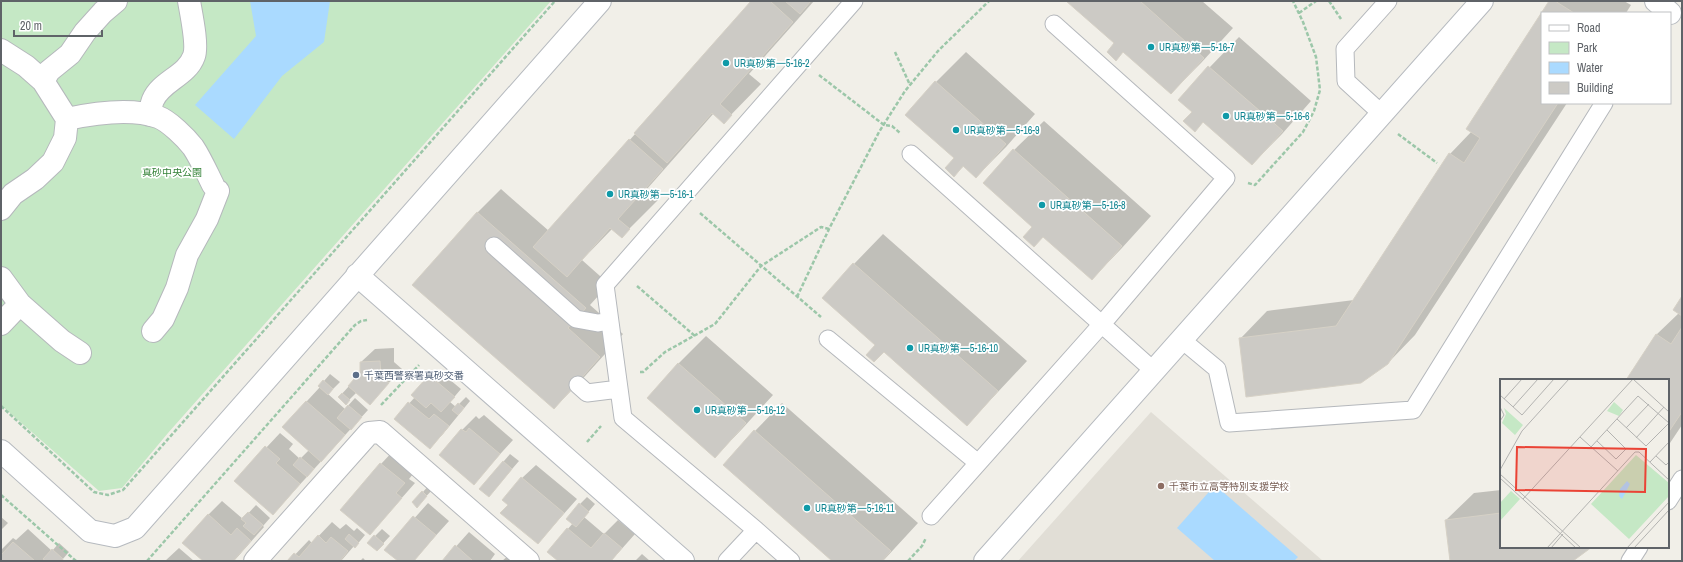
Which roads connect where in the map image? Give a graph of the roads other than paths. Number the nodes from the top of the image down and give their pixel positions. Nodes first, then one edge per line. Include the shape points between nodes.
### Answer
1 (116, 1) edge
2 (189, 1) edge
3 (600, 1) edge
4 (854, 1) edge
5 (1388, 1) edge
6 (1482, 1) edge
7 (1656, 1) edge
8 (1669, 12) edge
9 (1671, 14) edge
10 (1054, 24) dead end
11 (1682, 24) edge
12 (1, 50) edge
13 (43, 81) junction
14 (1603, 104) edge
15 (150, 115) junction
16 (67, 119) junction
17 (1387, 122) junction
18 (911, 154) road end
19 (1, 209) edge
20 (494, 246) dead end
21 (357, 275) junction
22 (1, 278) edge
23 (20, 304) junction
24 (609, 321) junction
25 (1, 324) edge
26 (1102, 324) junction
27 (827, 330) road end
28 (153, 331) dead end
29 (1182, 340) junction
30 (80, 353) dead end
31 (1154, 370) junction
32 (618, 382) junction
33 (578, 385) dead end
34 (1, 451) edge
35 (978, 463) junction
36 (1682, 479) edge
37 (1669, 499) edge
38 (931, 516) dead end
39 (756, 530) junction
40 (1638, 548) edge
41 (255, 561) edge
42 (528, 561) edge
43 (684, 561) edge
44 (727, 561) edge
45 (791, 561) edge
46 (985, 561) edge
47 (1630, 561) edge

1 - 13 street via 103,12 70,54 49,71
2 - 15 street via 194,55 188,68 159,90
3 - 21 street
4 - 24 lane via 605,285
5 - 17 lane via 1345,49 1346,81
6 - 17 street
7 - 8 street
9 - 11 street
10 - 26 lane via 1226,178
12 - 13 street
13 - 16 street
14 - 29 lane via 1412,410 1229,423 1217,369
15 - 16 street via 133,111
15 - 28 street via 160,117 181,134 193,148 216,188 207,219 187,255 177,288 163,319
16 - 19 street via 65,138 53,162 35,179 13,194
17 - 29 street
18 - 26 lane
20 - 24 lane via 576,319 598,323
21 - 34 street via 135,528 115,536 90,531
21 - 43 street
22 - 23 street
23 - 25 street
23 - 30 street via 62,341
24 - 32 lane
26 - 31 lane
26 - 35 lane
27 - 35 lane
29 - 31 street
31 - 46 street
32 - 33 lane via 587,393
32 - 39 lane via 623,418
35 - 38 lane
36 - 37 lane
39 - 44 lane
39 - 45 lane
40 - 47 lane
41 - 42 street via 369,433 380,432

